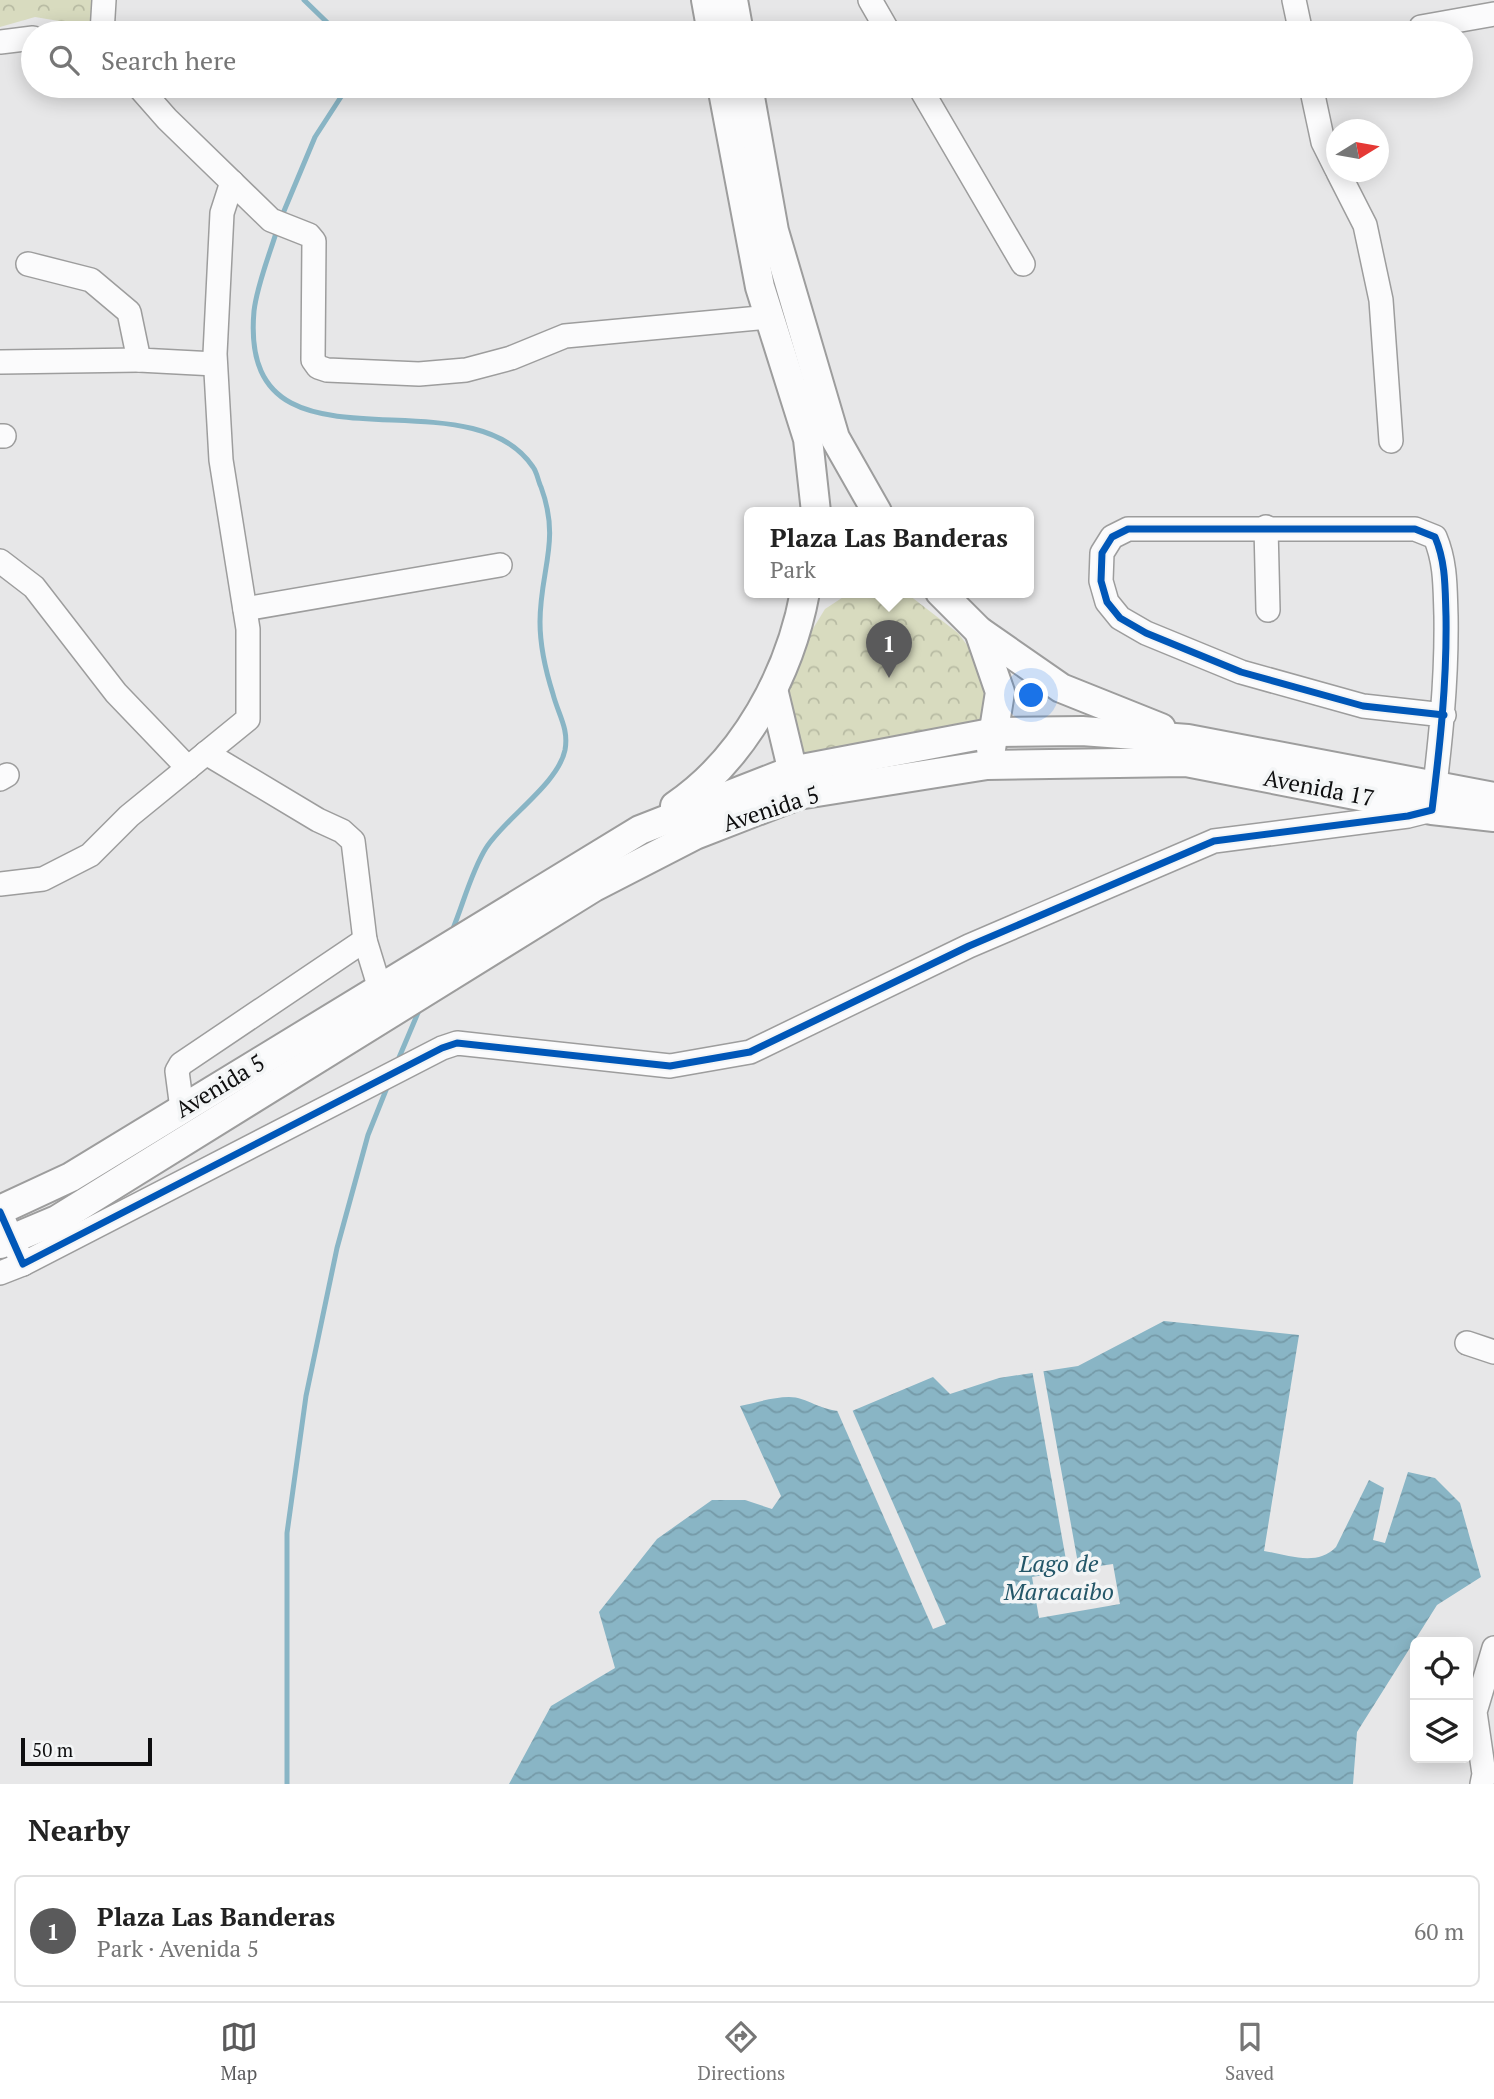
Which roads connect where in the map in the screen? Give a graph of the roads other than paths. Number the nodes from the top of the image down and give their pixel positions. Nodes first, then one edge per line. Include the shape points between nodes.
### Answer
1 (104, 0) edge
2 (706, 0) edge
3 (733, 0) edge
4 (870, 0) edge
5 (1294, 0) edge
6 (1494, 14) edge
7 (103, 21) edge
8 (710, 21) edge
9 (737, 21) edge
10 (882, 21) edge
11 (1298, 21) edge
12 (1455, 21) edge
13 (21, 39) edge
14 (0, 42) edge
15 (150, 98) edge
16 (724, 98) edge
17 (750, 98) edge
18 (926, 98) edge
19 (1314, 98) edge
20 (1326, 148) edge
21 (232, 182) junction
22 (1343, 182) edge
23 (28, 264) dead end
24 (1023, 264) dead end
25 (769, 317) junction
26 (139, 360) junction
27 (1, 362) edge
28 (215, 364) junction
29 (1391, 441) dead end
30 (815, 507) edge
31 (874, 507) edge
32 (1266, 527) junction
33 (0, 561) edge
34 (500, 565) dead end
35 (944, 598) edge
36 (803, 603) edge
37 (244, 609) junction
38 (1268, 610) dead end
39 (979, 631) junction
40 (773, 689) junction
41 (1444, 715) junction
42 (996, 732) junction
43 (1187, 750) junction
44 (197, 760) junction
45 (987, 765) junction
46 (795, 783) junction
47 (1494, 797) edge
48 (1434, 798) junction
49 (1494, 817) edge
50 (640, 830) junction
51 (0, 884) edge
52 (365, 940) junction
53 (380, 989) junction
54 (182, 1109) junction
55 (0, 1211) edge
56 (12, 1249) edge
57 (0, 1273) edge
58 (1467, 1343) dead end
59 (1494, 1352) edge
60 (1494, 1648) edge
61 (1482, 1784) edge

1 - 7 street
2 - 8 main road
3 - 9 main road
4 - 10 street
5 - 11 street
6 - 12 street
13 - 14 street
15 - 21 street
16 - 25 main road
17 - 31 main road via 774,231 835,438
18 - 24 street
19 - 20 street
21 - 25 street via 271,220 314,241 313,360 327,370 419,374 466,370 565,337
21 - 28 street via 222,214
22 - 29 street via 1364,225 1381,300
23 - 26 street via 91,280 129,312
25 - 30 main road via 808,439
26 - 27 street
26 - 28 street
28 - 37 street via 221,460
32 - 38 street
32 - 41 street via 1415,529 1435,537 1444,559
32 - 41 street via 1128,529 1112,537 1102,554 1101,581 1107,602 1120,618 1146,633 1241,672 1363,706
33 - 44 street via 33,587 116,693
34 - 37 street
35 - 39 main road
36 - 40 main road
37 - 44 street via 248,719
39 - 42 main road via 1000,692
39 - 43 main road via 1061,688
40 - 46 main road
40 - 50 main road via 736,749 701,788
41 - 48 street
42 - 43 main road, Avenida 5 via 1082,731
42 - 45 main road
42 - 46 main road, Avenida 5
43 - 45 main road, Avenida 5
43 - 48 main road, Avenida 17
44 - 51 street via 90,855 43,880
44 - 52 street via 342,831 353,841
45 - 46 main road, Avenida 5
46 - 50 main road, Avenida 5
46 - 56 main road, Avenida 5 via 594,887
47 - 48 main road, Avenida 17
48 - 49 main road, Avenida 17
48 - 56 street via 1408,816 1214,841 969,946 750,1052 670,1066 457,1044 442,1048
50 - 53 main road, Avenida 5
52 - 53 street
52 - 54 street via 181,1064 177,1071
53 - 54 main road, Avenida 5
54 - 55 main road, Avenida 5 via 71,1177
55 - 56 street
56 - 57 street
58 - 59 street
60 - 61 street via 1475,1712

